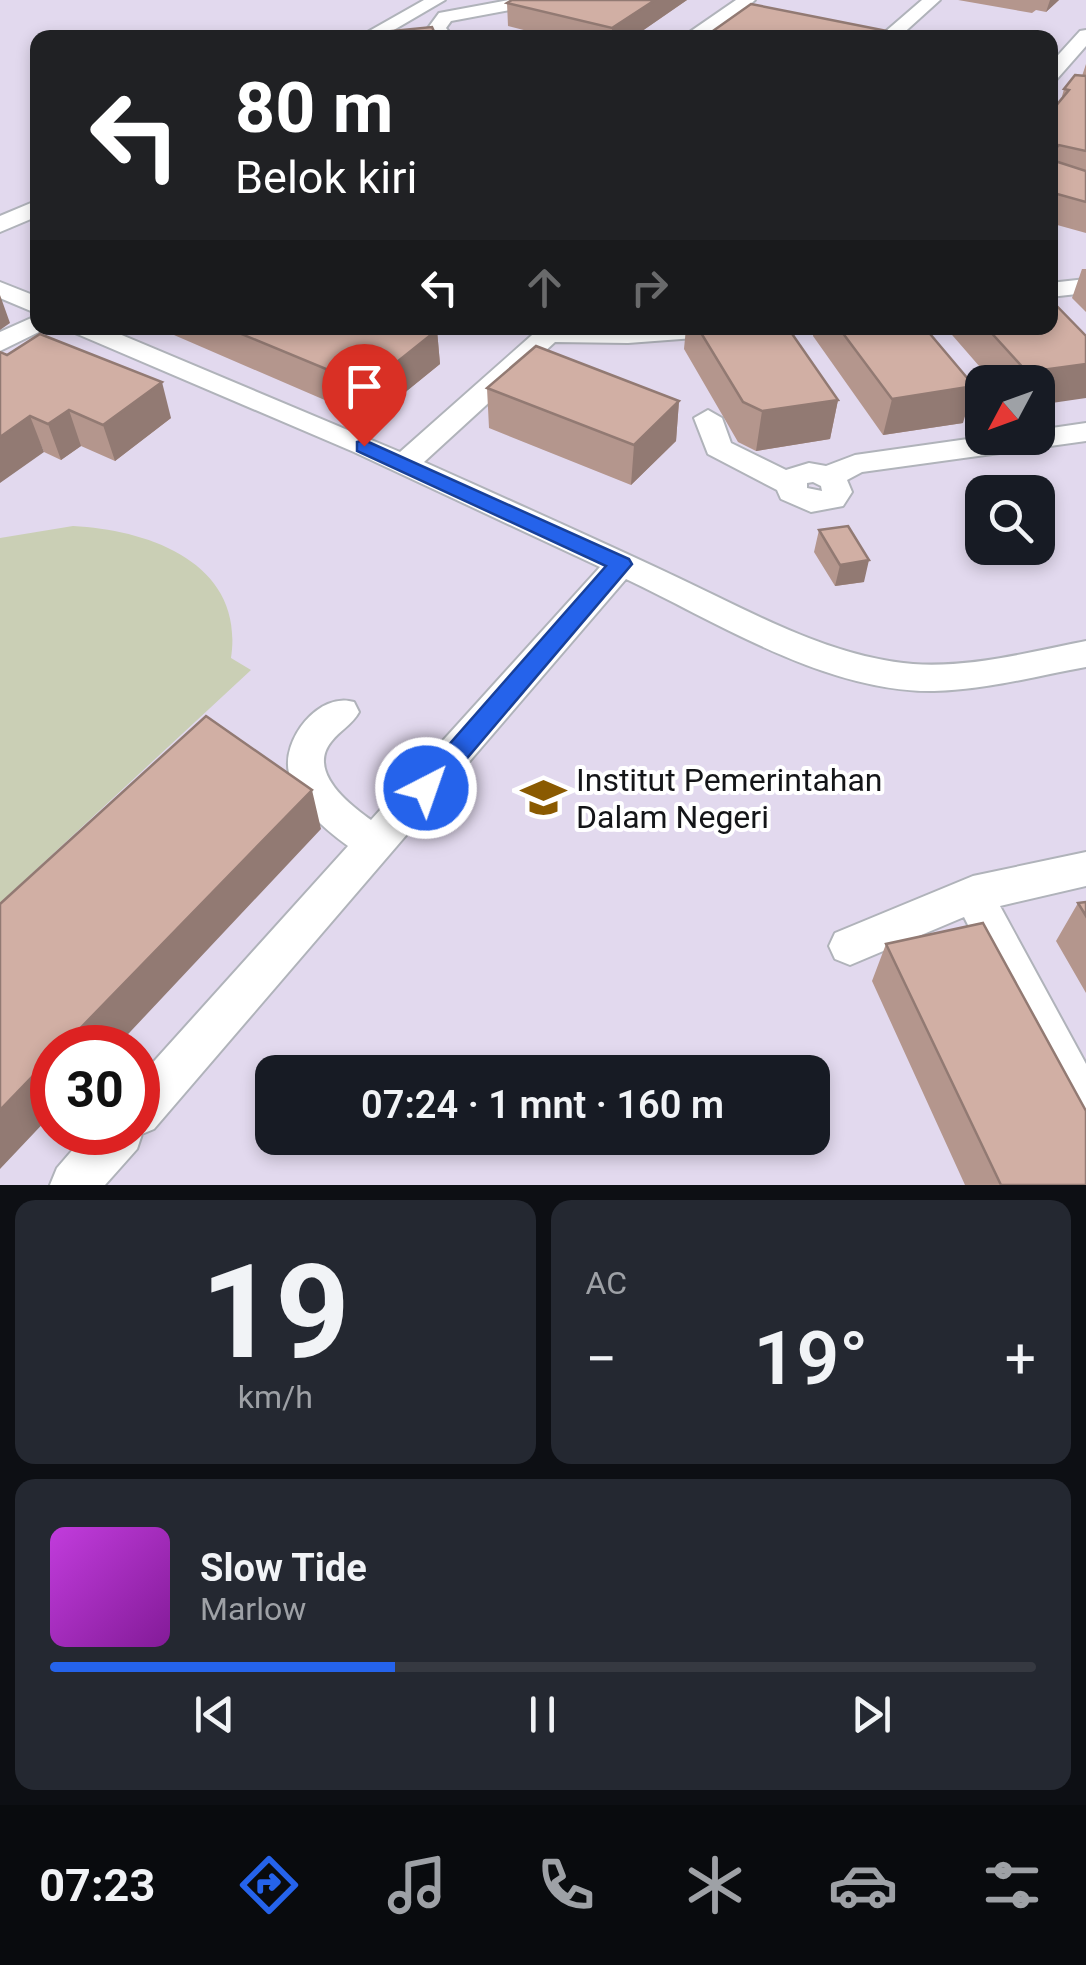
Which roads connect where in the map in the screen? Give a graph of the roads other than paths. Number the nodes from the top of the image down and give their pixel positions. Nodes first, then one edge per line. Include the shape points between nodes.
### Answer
1 (437, 0) edge
2 (537, 0) edge
3 (932, 0) edge
4 (739, 3) edge
5 (381, 30) edge
6 (441, 30) edge
7 (701, 30) edge
8 (826, 30) edge
9 (896, 30) edge
10 (1086, 35) edge
11 (1058, 66) edge
12 (30, 211) edge
13 (0, 225) edge
14 (1086, 286) edge
15 (1058, 289) edge
16 (2, 292) edge
17 (30, 304) edge
18 (30, 326) edge
19 (113, 335) edge
20 (548, 335) edge
21 (0, 343) edge
22 (190, 356) dead end
23 (708, 418) dead end
24 (1086, 432) edge
25 (364, 446) junction
26 (403, 465) junction
27 (621, 564) junction
28 (1086, 654) edge
29 (341, 712) dead end
30 (377, 845) junction
31 (1086, 870) edge
32 (973, 894) junction
33 (850, 946) dead end
34 (160, 1088) edge
35 (1086, 1111) edge
36 (100, 1155) edge
37 (74, 1185) edge

1 - 5 street
2 - 6 street via 455,12 438,24
3 - 9 street
4 - 7 street
4 - 8 street
10 - 11 street
12 - 13 street
14 - 15 street
16 - 17 street
18 - 21 street
19 - 25 street
20 - 26 street
22 - 25 street via 346,422 360,432
23 - 24 street via 718,448 790,484 809,472 829,477 855,464
25 - 26 street
26 - 27 street
27 - 28 street via 837,661 878,672 954,676
27 - 30 street
29 - 30 street via 314,736 309,776 339,822
30 - 34 street
31 - 32 street
32 - 33 street
32 - 35 street
36 - 37 street

